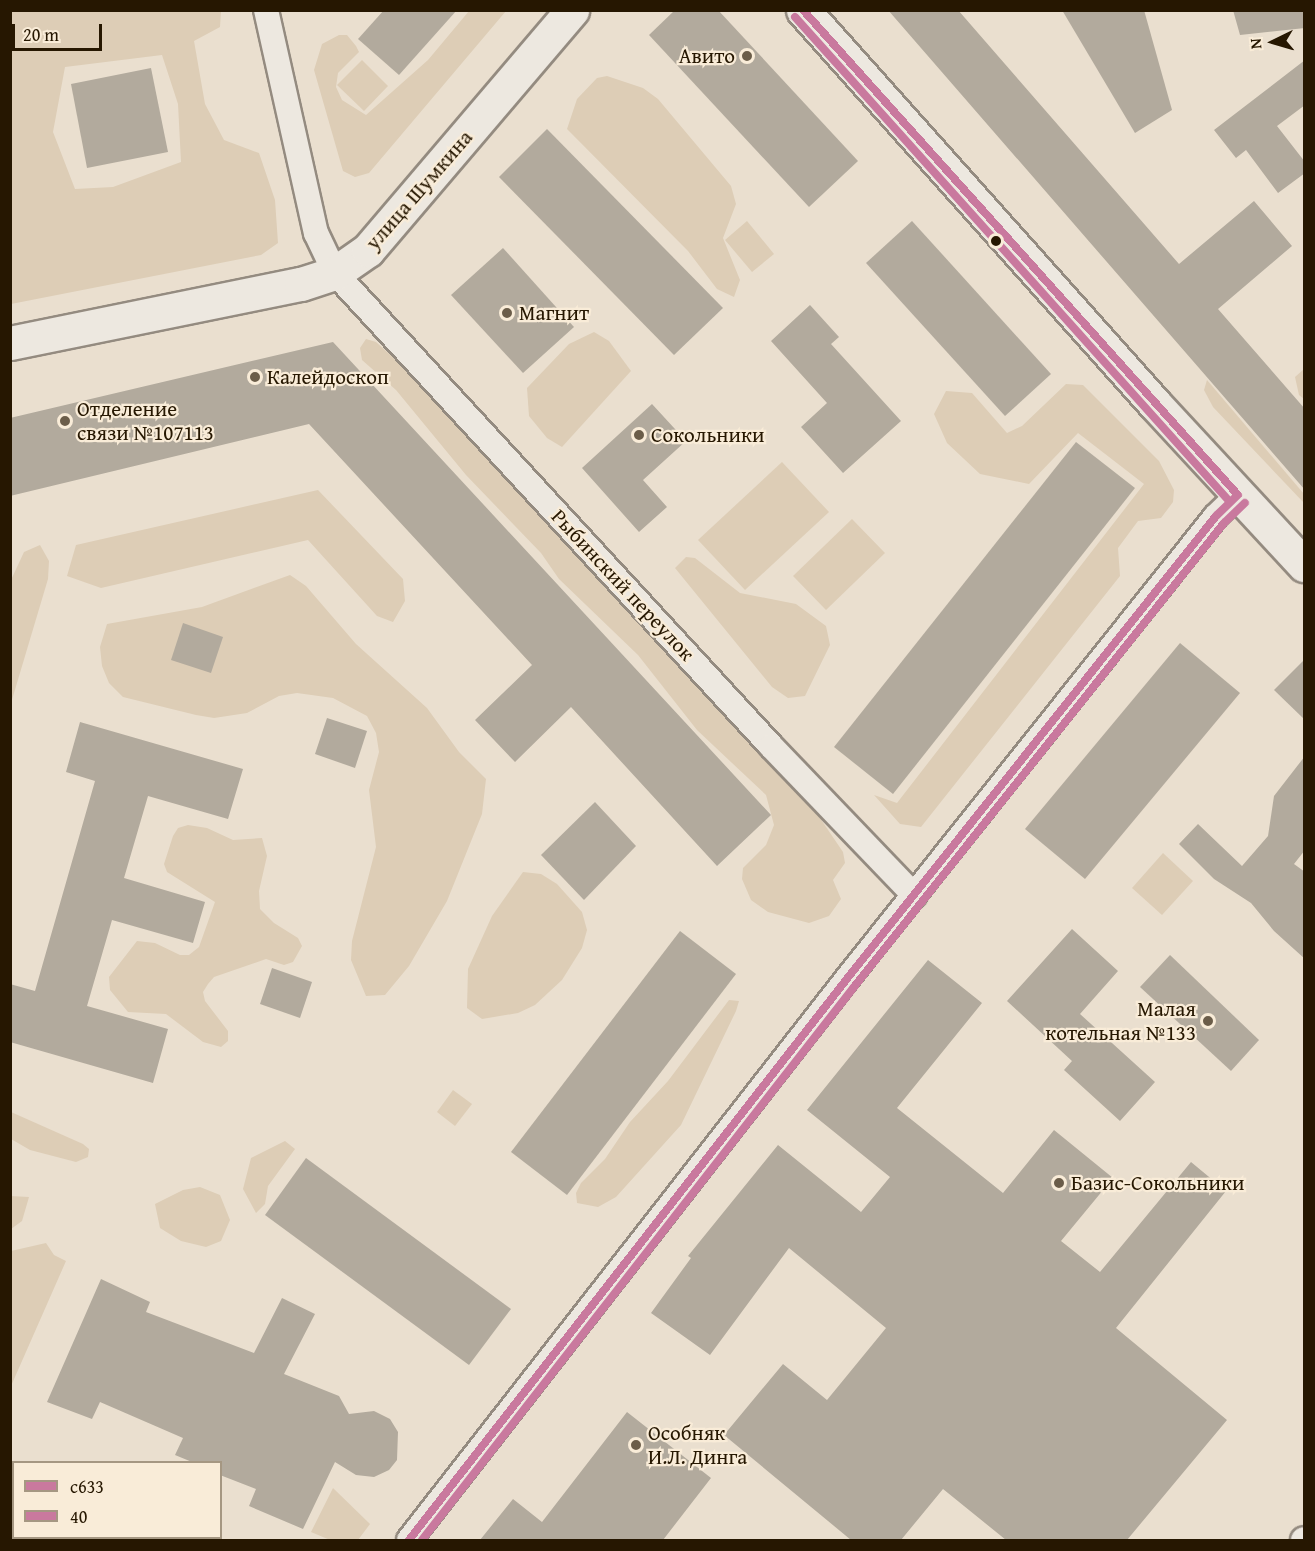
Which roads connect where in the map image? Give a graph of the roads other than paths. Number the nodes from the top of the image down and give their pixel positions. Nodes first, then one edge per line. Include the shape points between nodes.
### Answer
1 (266, 10) edge
2 (572, 10) edge
3 (803, 10) edge
4 (335, 273) junction
5 (10, 343) edge
6 (1238, 495) junction
7 (1305, 565) edge
8 (914, 895) junction
9 (409, 1540) edge

1 - 4 street, Рыбинский переулок via 316,233
2 - 4 street, улица Шумкина via 368,250
3 - 6 street
4 - 5 street, улица Шумкина via 301,284
4 - 8 street, Рыбинский переулок via 771,746
6 - 7 street
6 - 8 street via 1216,516
8 - 9 street

